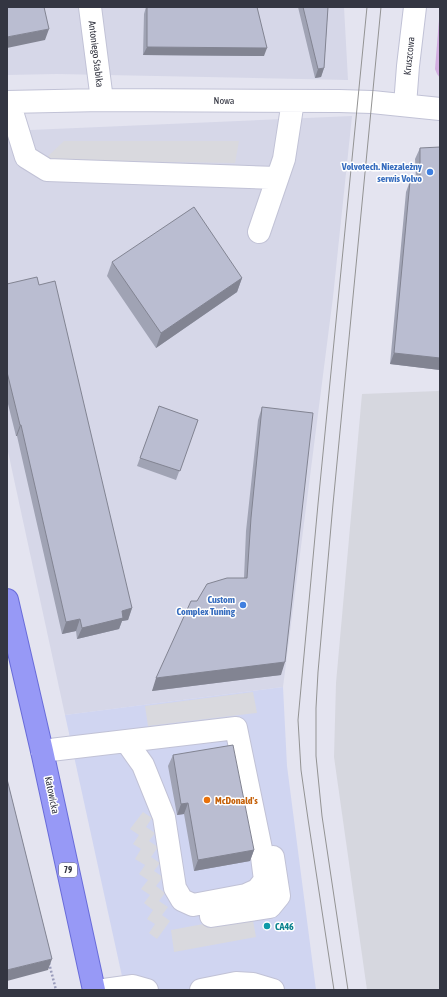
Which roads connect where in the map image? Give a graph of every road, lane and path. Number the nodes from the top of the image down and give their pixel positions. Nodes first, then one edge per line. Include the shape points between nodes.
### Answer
1 (90, 7) edge
2 (415, 7) edge
3 (102, 100) junction
4 (293, 101) junction
5 (8, 102) edge
6 (405, 105) junction
7 (440, 109) edge
8 (278, 178) junction
9 (259, 232) dead end
10 (7, 600) edge
11 (126, 741) junction
12 (42, 751) junction
13 (48, 960) edge
14 (56, 990) edge
15 (94, 990) edge
16 (104, 990) edge
17 (147, 990) edge
18 (201, 990) edge
19 (273, 990) edge

1 - 3 street, Antoniego Stabika
2 - 6 street, Kruszcowa
3 - 4 street, Nowa
3 - 5 street, Nowa
4 - 6 street, Nowa via 365,101
4 - 8 street via 284,159
5 - 8 street via 26,157 47,170
6 - 7 street, Nowa
8 - 9 street
10 - 12 main road, Katowicka / 79
11 - 11 street via 236,728 255,750 279,896 270,906 208,917 186,913 175,888 164,817 143,765
11 - 12 street
12 - 15 main road, Katowicka / 79
13 - 14 path
16 - 17 street via 133,986
18 - 19 street via 236,983 253,984

